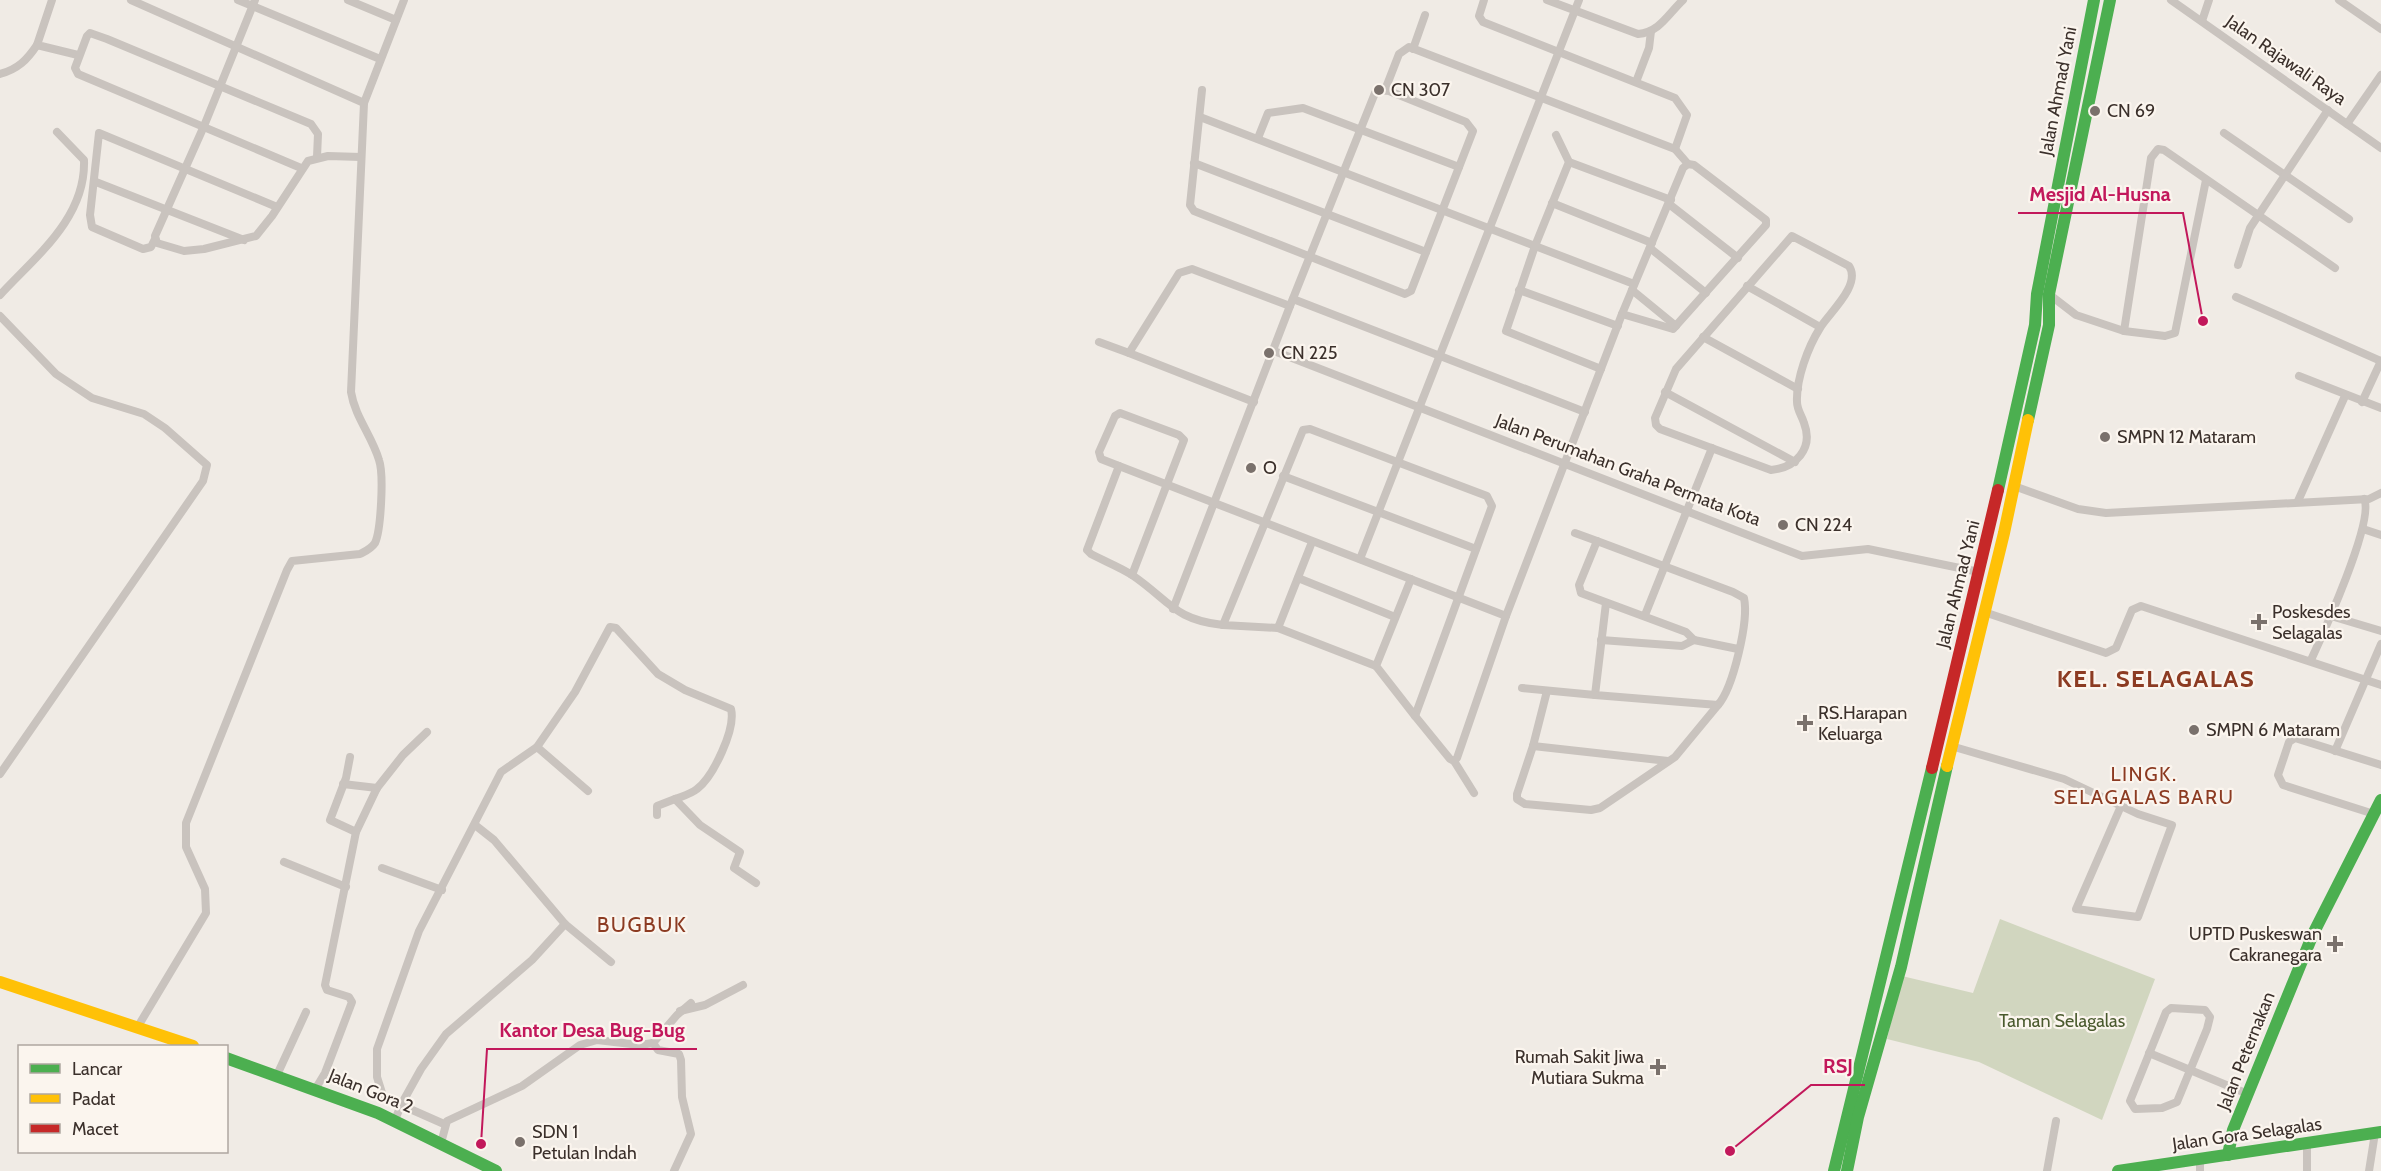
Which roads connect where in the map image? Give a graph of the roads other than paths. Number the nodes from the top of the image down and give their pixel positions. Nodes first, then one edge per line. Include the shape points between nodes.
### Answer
1 (52, 0) edge
2 (131, 0) edge
3 (238, 0) edge
4 (348, 0) edge
5 (404, 0) edge
6 (1484, 0) edge
7 (1547, 0) edge
8 (1579, 0) edge
9 (2094, 0) edge
10 (2110, 0) edge
11 (2171, 0) edge
12 (2209, 0) edge
13 (2339, 0) edge
14 (1678, 1) edge
15 (254, 3) edge
16 (1575, 10) junction
17 (1425, 15) dead end
18 (396, 20) junction
19 (2202, 21) junction
20 (2381, 29) edge
21 (1651, 32) junction
22 (37, 45) junction
23 (237, 47) junction
24 (1413, 49) junction
25 (1559, 52) junction
26 (78, 55) junction
27 (380, 59) junction
28 (0, 74) edge
29 (2381, 75) edge
30 (1636, 81) junction
31 (220, 88) junction
32 (1202, 90) dead end
33 (1385, 90) junction
34 (1540, 98) junction
35 (364, 104) junction
36 (2328, 110) junction
37 (1200, 117) junction
38 (2347, 124) junction
39 (204, 126) junction
40 (1360, 130) junction
41 (57, 132) dead end
42 (2224, 133) dead end
43 (1556, 135) dead end
44 (1258, 138) junction
45 (2381, 148) edge
46 (1675, 149) junction
47 (317, 157) junction
48 (362, 157) junction
49 (1569, 162) junction
50 (1194, 163) junction
51 (1688, 164) junction
52 (301, 168) junction
53 (1459, 168) junction
54 (185, 169) junction
55 (1344, 172) junction
56 (2285, 174) junction
57 (2206, 180) junction
58 (96, 182) junction
59 (1670, 202) junction
60 (1552, 203) junction
61 (277, 207) junction
62 (167, 210) junction
63 (1442, 210) junction
64 (2259, 214) junction
65 (1327, 215) junction
66 (2349, 219) dead end
67 (1489, 228) junction
68 (155, 240) junction
69 (244, 240) junction
70 (1651, 245) junction
71 (1535, 246) junction
72 (1426, 252) junction
73 (1310, 257) junction
74 (1738, 258) junction
75 (2238, 265) dead end
76 (2336, 268) dead end
77 (1747, 286) junction
78 (1633, 287) junction
79 (1519, 290) junction
80 (1706, 293) junction
81 (0, 295) edge
82 (2045, 296) junction
83 (2236, 297) dead end
84 (1291, 303) junction
85 (1622, 314) junction
86 (0, 316) edge
87 (1618, 326) junction
88 (1676, 326) junction
89 (1820, 327) junction
90 (2124, 331) junction
91 (1703, 337) junction
92 (1099, 342) dead end
93 (1274, 351) junction
94 (1129, 354) junction
95 (1441, 356) junction
96 (2381, 361) edge
97 (1601, 369) junction
98 (2299, 376) dead end
99 (1798, 389) junction
100 (1665, 392) junction
101 (2345, 396) junction
102 (1254, 402) junction
103 (2362, 402) junction
104 (1420, 407) junction
105 (2381, 408) edge
106 (1585, 412) junction
107 (1712, 448) junction
108 (1794, 462) junction
109 (1398, 463) junction
110 (1565, 464) junction
111 (1119, 466) junction
112 (1283, 476) junction
113 (1166, 484) junction
114 (2014, 486) junction
115 (2381, 493) edge
116 (2364, 499) junction
117 (2298, 501) junction
118 (1215, 503) junction
119 (1686, 510) junction
120 (1378, 512) junction
121 (1264, 522) junction
122 (2362, 529) junction
123 (1989, 532) junction
124 (1575, 533) dead end
125 (2004, 533) junction
126 (2381, 535) edge
127 (1597, 541) junction
128 (1312, 542) junction
129 (1476, 549) junction
130 (1360, 559) junction
131 (1664, 566) junction
132 (1979, 572) junction
133 (1132, 575) junction
134 (1298, 578) junction
135 (1410, 579) junction
136 (1458, 597) junction
137 (1606, 603) junction
138 (1173, 609) junction
139 (1984, 612) junction
140 (1645, 615) junction
141 (1506, 616) junction
142 (2331, 616) junction
143 (1395, 617) junction
144 (1223, 625) junction
145 (1278, 628) junction
146 (2381, 631) edge
147 (1601, 640) junction
148 (1694, 640) junction
149 (2381, 644) edge
150 (1738, 649) junction
151 (2311, 660) junction
152 (1376, 666) junction
153 (2365, 679) junction
154 (2381, 685) edge
155 (1522, 688) dead end
156 (1546, 692) junction
157 (1595, 695) junction
158 (1718, 705) junction
159 (1945, 713) junction
160 (1958, 715) junction
161 (1415, 716) junction
162 (1955, 730) junction
163 (427, 732) dead end
164 (1941, 733) junction
165 (1533, 746) junction
166 (1951, 746) junction
167 (537, 747) junction
168 (2335, 751) junction
169 (350, 757) dead end
170 (1454, 761) junction
171 (1668, 761) junction
172 (2381, 765) edge
173 (0, 774) edge
174 (343, 784) junction
175 (377, 788) junction
176 (588, 791) dead end
177 (1474, 793) dead end
178 (675, 799) junction
179 (2381, 800) edge
180 (2121, 806) junction
181 (2374, 814) junction
182 (657, 815) dead end
183 (475, 825) junction
184 (356, 832) junction
185 (284, 862) dead end
186 (382, 867) dead end
187 (756, 883) dead end
188 (346, 887) junction
189 (442, 890) junction
190 (565, 924) junction
191 (611, 962) dead end
192 (0, 982) edge
193 (743, 985) dead end
194 (691, 1003) dead end
195 (680, 1011) junction
196 (306, 1012) dead end
197 (137, 1028) junction
198 (653, 1043) junction
199 (187, 1045) edge
200 (2149, 1053) junction
201 (228, 1059) edge
202 (2191, 1069) junction
203 (277, 1075) junction
204 (316, 1088) junction
205 (2248, 1094) junction
206 (401, 1105) junction
207 (395, 1120) junction
208 (2056, 1121) dead end
209 (444, 1124) junction
210 (2378, 1133) edge
211 (441, 1143) junction
212 (2307, 1143) junction
213 (2228, 1155) junction
214 (2200, 1165) edge
215 (2134, 1170) edge
216 (496, 1171) edge
217 (674, 1171) edge
218 (1834, 1171) edge
219 (1847, 1171) edge
220 (2048, 1171) edge
221 (2118, 1171) edge
222 (2307, 1171) edge
223 (2369, 1171) edge

1 - 22 street
2 - 23 street
3 - 15 street
4 - 18 street
5 - 18 street
6 - 25 street via 1480,20
7 - 16 street
8 - 16 street
9 - 82 main road, Jalan Ahmad Yani
10 - 82 main road
11 - 19 street, Jalan Rajawali Raya
12 - 19 street
13 - 20 street
14 - 21 street
15 - 23 street
15 - 27 street
16 - 21 street via 1638,34
16 - 25 street
17 - 24 street
18 - 27 street
19 - 36 street, Jalan Rajawali Raya
21 - 30 street
22 - 26 street
22 - 28 street via 26,61
23 - 31 street
23 - 35 street
24 - 33 street via 1401,51
24 - 34 street
25 - 30 street
25 - 34 street
26 - 31 street via 90,33
26 - 39 street via 75,68 85,78
27 - 35 street
29 - 38 street
30 - 46 street via 1675,98 1686,111 1687,119
31 - 39 street
31 - 47 street via 311,124 318,134
32 - 37 street
33 - 40 street via 1375,93
33 - 53 street via 1473,127
34 - 46 street
34 - 67 street
35 - 48 street
36 - 38 street, Jalan Rajawali Raya
36 - 56 street
37 - 44 street
37 - 50 street
38 - 45 street, Jalan Rajawali Raya
39 - 52 street
39 - 54 street
40 - 44 street via 1298,108 1268,112
40 - 53 street
40 - 55 street
41 - 81 street via 84,160 85,177 75,207 66,224
42 - 56 street
43 - 49 street
44 - 55 street
46 - 51 street
47 - 48 street
47 - 52 street
48 - 197 street via 351,392 353,406 381,470 375,542 360,554 292,561 287,570 186,823 186,847 205,890 206,912
49 - 59 street
49 - 60 street
50 - 65 street
50 - 73 street via 1190,205 1194,211
51 - 59 street
51 - 74 street via 1766,220
52 - 61 street
53 - 63 street
54 - 58 street via 99,133
54 - 61 street
54 - 62 street
55 - 63 street
55 - 65 street
56 - 64 street
56 - 66 street
57 - 64 street
57 - 90 street via 2176,330 2168,335
57 - 90 street via 2164,150 2155,150
58 - 62 street
58 - 68 street via 90,215 92,227 142,249 151,247
59 - 70 street
59 - 74 street
60 - 70 street
60 - 71 street
61 - 69 street via 256,236
62 - 68 street
62 - 69 street
63 - 67 street
63 - 72 street
64 - 75 street via 2244,240
64 - 76 street
65 - 72 street
65 - 73 street
67 - 71 street
67 - 95 street
68 - 69 street via 184,251
70 - 78 street
70 - 80 street
71 - 78 street
71 - 79 street
72 - 73 street via 1411,291 1405,294
73 - 84 street
74 - 80 street
77 - 89 street
77 - 89 street via 1792,236 1840,261 1851,270 1846,290 1841,304
77 - 91 street
78 - 85 street
78 - 88 street
79 - 87 street
79 - 97 street via 1506,331
80 - 88 street
82 - 90 street via 2076,315
82 - 114 main road via 2049,325
82 - 123 main road, Jalan Ahmad Yani via 2035,325
83 - 96 street
84 - 93 street
84 - 94 street via 1185,269
84 - 95 street
85 - 87 street
85 - 88 street via 1668,328
86 - 173 street via 56,374 92,398 144,414 207,465 202,481
87 - 97 street
89 - 99 street
91 - 99 street
91 - 100 street via 1676,369
92 - 94 street
93 - 102 street
93 - 104 street, Jalan Perumahan Graha Permata Kota
94 - 102 street
95 - 104 street
95 - 106 street
96 - 103 street
97 - 106 street
98 - 101 street
99 - 108 street via 1797,404 1807,434 1803,453
100 - 107 street via 1656,425
100 - 108 street
101 - 103 street
101 - 117 street
102 - 118 street
103 - 105 street
104 - 109 street
104 - 110 street, Jalan Perumahan Graha Permata Kota
106 - 110 street
107 - 108 street via 1766,470
107 - 119 street
109 - 112 street via 1306,429 1300,433
109 - 120 street
109 - 129 street via 1487,496 1492,506
110 - 119 street, Jalan Perumahan Graha Permata Kota
110 - 141 street
111 - 113 street
111 - 113 street via 1101,459 1099,452 1120,413 1183,438
111 - 133 street via 1088,550
112 - 120 street
112 - 121 street
113 - 118 street
113 - 133 street
114 - 117 street via 2078,509 2106,513
114 - 125 main road
115 - 116 street
116 - 117 street
116 - 122 street via 2367,507
118 - 121 street
118 - 138 street
119 - 131 street
119 - 132 street, Jalan Perumahan Graha Permata Kota via 1807,557 1868,549
120 - 129 street
120 - 130 street
121 - 128 street
121 - 144 street
122 - 126 street
122 - 142 street
123 - 125 main road
123 - 132 main road, Jalan Ahmad Yani
124 - 127 street
125 - 139 main road
127 - 131 street
127 - 137 street via 1579,590 1584,596
128 - 130 street
128 - 134 street
129 - 136 street
130 - 135 street
131 - 140 street
131 - 150 street via 1744,598
132 - 159 main road, Jalan Ahmad Yani
133 - 138 street
134 - 143 street
134 - 145 street
135 - 136 street
135 - 143 street
136 - 141 street
136 - 161 street
137 - 140 street
137 - 147 street
138 - 144 street via 1200,623
139 - 151 street via 2106,653 2116,648 2132,610 2141,606
139 - 160 main road
140 - 148 street via 1686,632
141 - 170 street
142 - 146 street
142 - 151 street
143 - 152 street
144 - 145 street
145 - 152 street
147 - 148 street via 1686,646
147 - 157 street
148 - 150 street
149 - 153 street
150 - 158 street via 1731,682
151 - 153 street
152 - 161 street
153 - 154 street
153 - 168 street
155 - 156 street
156 - 157 street
156 - 165 street
157 - 158 street
158 - 171 street
159 - 160 main road
159 - 164 main road, Jalan Ahmad Yani
160 - 162 main road
161 - 170 street
162 - 164 main road
162 - 166 main road
163 - 175 street
164 - 218 main road, Jalan Ahmad Yani
165 - 171 street
165 - 171 street via 1517,794 1517,799 1525,804 1600,808
166 - 180 street via 2064,779
166 - 219 main road via 1901,967 1858,1117
167 - 176 street
167 - 178 street via 574,692 607,630 613,627 657,674 732,711 713,771 695,791
167 - 183 street via 501,772
168 - 172 street
168 - 181 street via 2292,738 2279,782
169 - 174 street
170 - 177 street
174 - 175 street
174 - 184 street via 331,821
175 - 184 street
178 - 182 street via 657,806
178 - 187 street via 700,825 737,849 740,854 734,868
179 - 181 main road, Jalan Peternakan
180 - 180 street via 2076,909 2138,917 2172,825
181 - 205 main road, Jalan Peternakan via 2313,934
183 - 189 street
183 - 190 street via 494,840
184 - 188 street
185 - 188 street
186 - 189 street
188 - 204 street via 325,985 327,990 349,997 352,1002
189 - 206 street via 419,931 377,1049 379,1089
190 - 191 street
190 - 206 street via 532,960 446,1034
192 - 197 main road
193 - 195 street via 705,1005
194 - 195 street
195 - 198 street
196 - 203 street
197 - 199 main road
198 - 209 street via 597,1040 580,1045 522,1086
198 - 217 street via 658,1050 680,1054 681,1097 690,1137
200 - 202 street
200 - 202 street via 2130,1101 2134,1108 2174,1105
200 - 202 street via 2169,1009 2205,1010 2210,1020
201 - 203 main road, Jalan Gora 2
202 - 205 street
203 - 204 main road, Jalan Gora 2
204 - 207 main road, Jalan Gora 2
205 - 213 main road, Jalan Peternakan via 2233,1130
206 - 207 street
206 - 209 street
207 - 211 main road, Jalan Gora 2
208 - 220 street
209 - 211 street
210 - 212 main road, Jalan Gora Selagalas
210 - 223 street
211 - 216 main road, Jalan Gora 2
212 - 213 main road, Jalan Gora Selagalas
212 - 222 street
213 - 214 main road, Jalan Gora Selagalas
214 - 215 main road, Jalan Gora Selagalas
215 - 221 main road, Jalan Gora Selagalas

